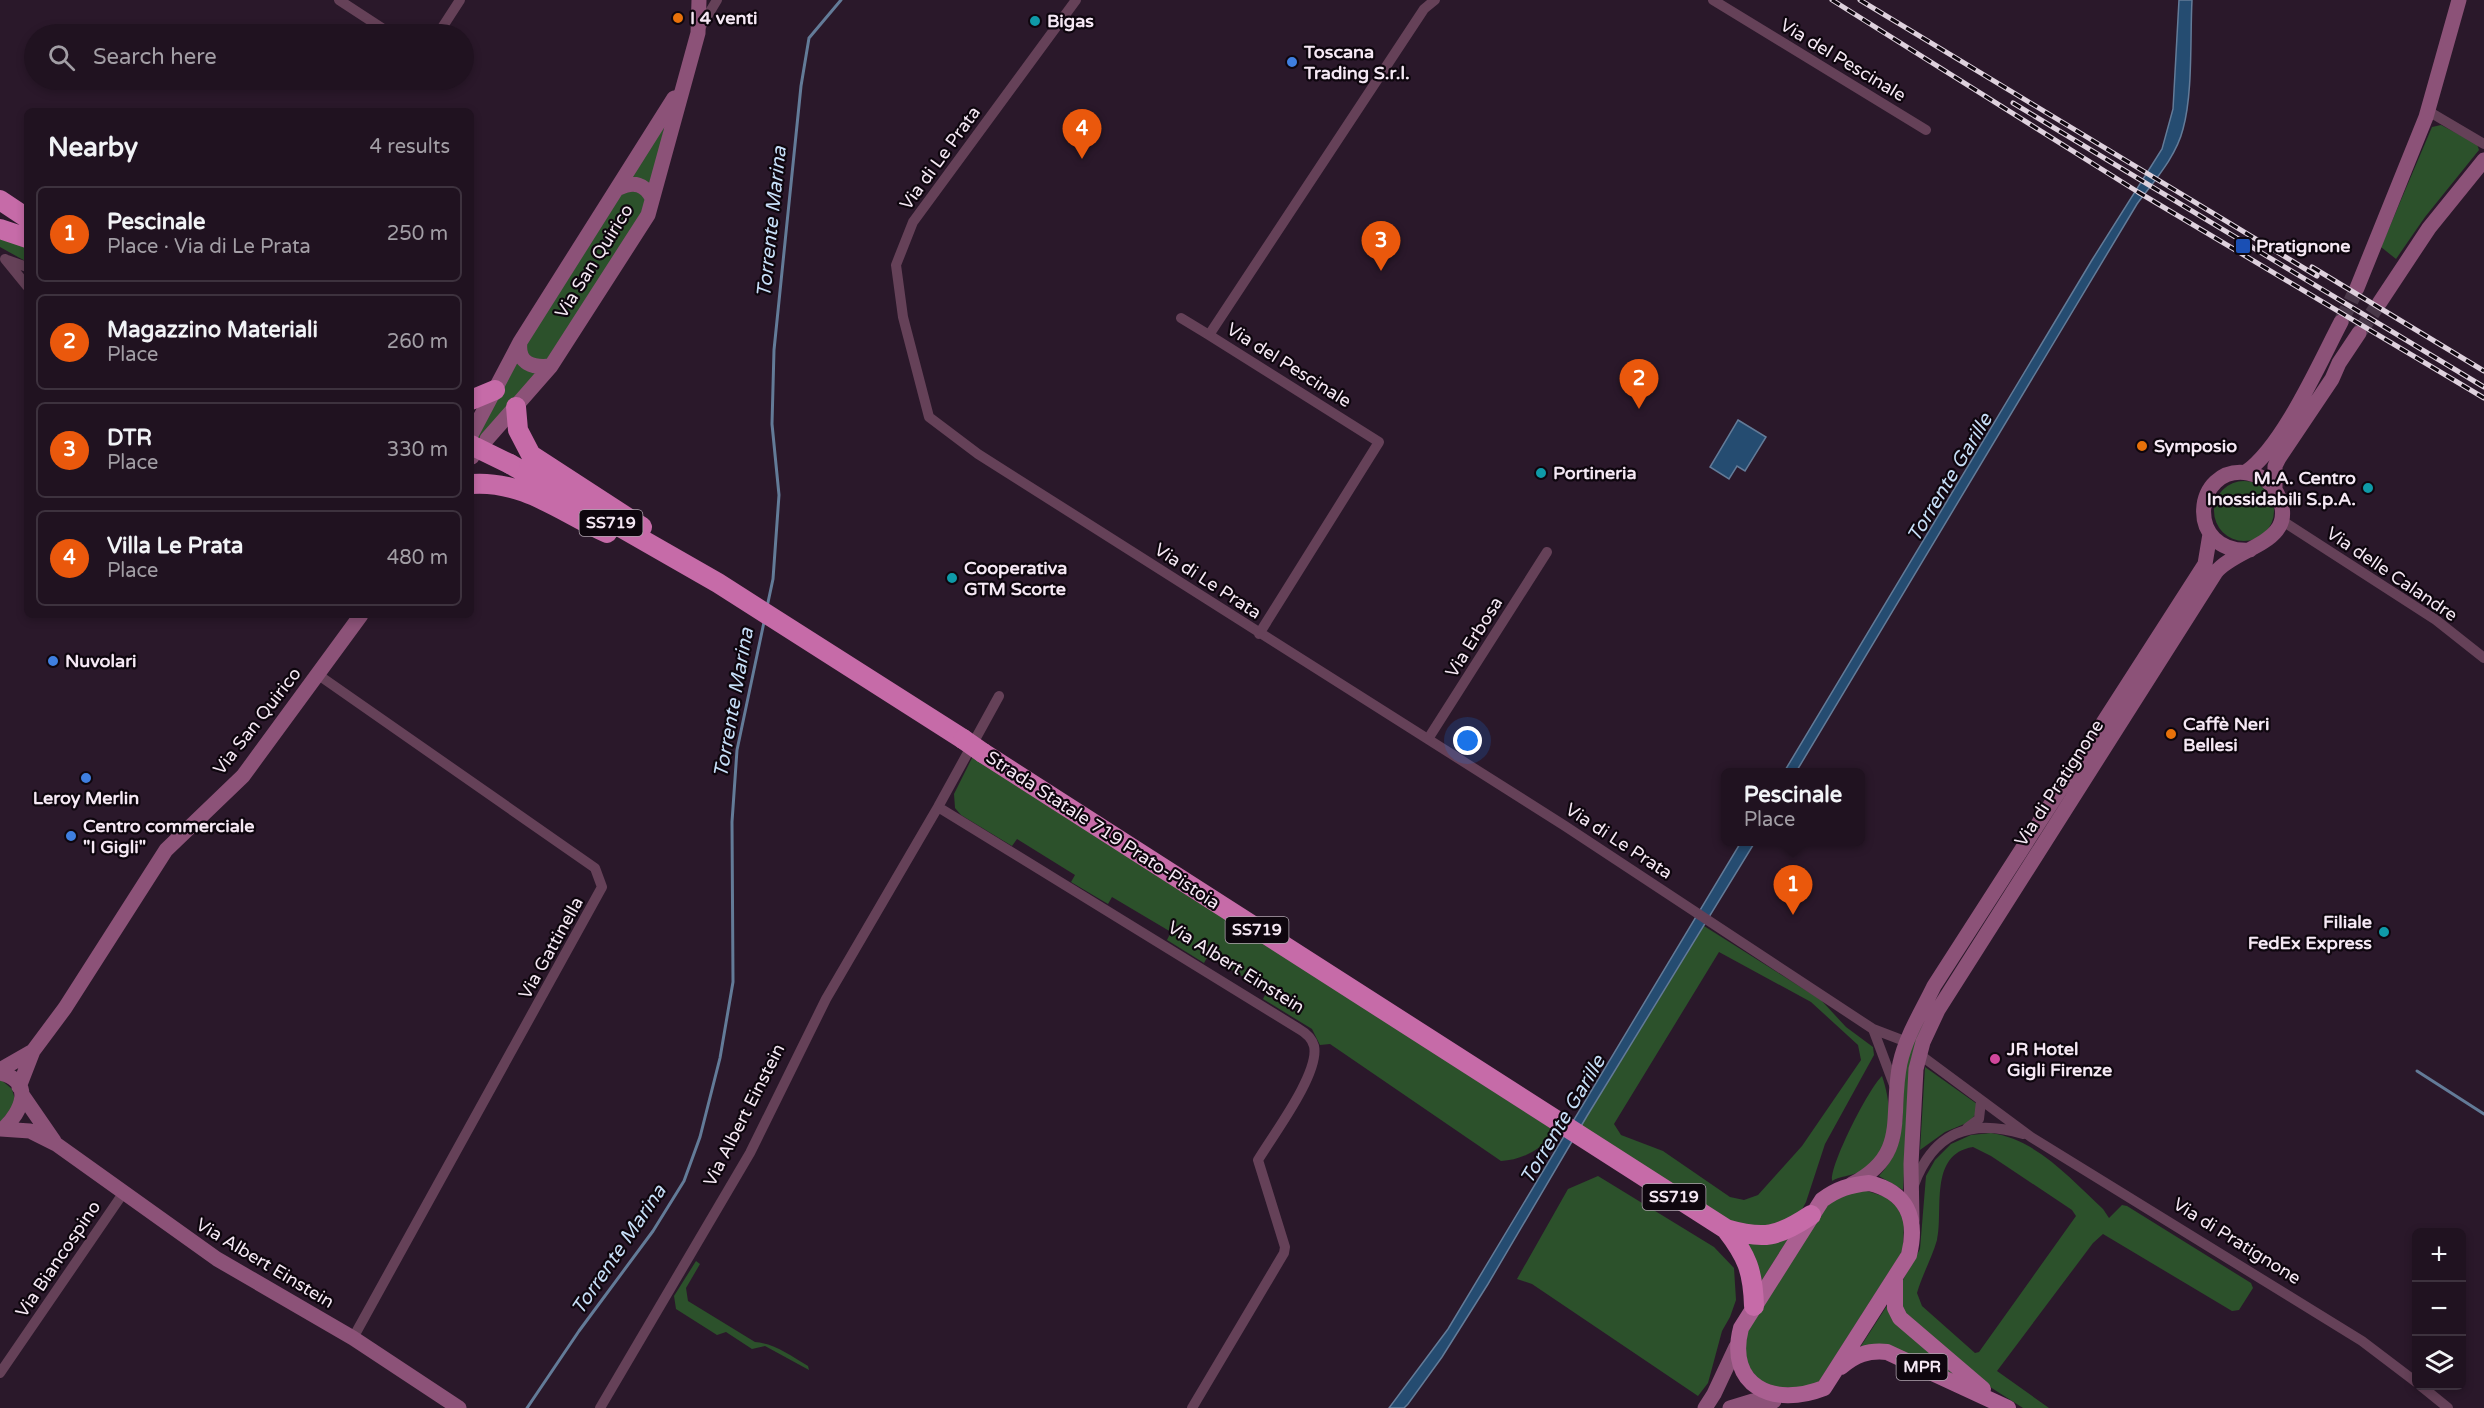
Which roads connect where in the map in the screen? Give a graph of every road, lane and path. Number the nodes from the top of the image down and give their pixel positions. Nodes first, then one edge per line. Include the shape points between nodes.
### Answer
1 (339, 0) edge
2 (699, 0) edge
3 (717, 0) edge
4 (1076, 0) edge
5 (1435, 0) edge
6 (1713, 0) edge
7 (2459, 0) edge
8 (457, 1) edge
9 (376, 24) edge
10 (444, 24) edge
11 (698, 33) junction
12 (684, 77) junction
13 (2428, 111) junction
14 (1926, 130) dead end
15 (2484, 144) edge
16 (2484, 160) edge
17 (620, 188) junction
18 (652, 198) junction
19 (0, 200) edge
20 (0, 214) edge
21 (24, 216) edge
22 (24, 226) edge
23 (0, 229) edge
24 (24, 237) edge
25 (2, 258) edge
26 (24, 266) edge
27 (24, 283) edge
28 (2357, 288) tunnel mouth
29 (2380, 302) tunnel mouth
30 (1182, 318) dead end
31 (2341, 322) tunnel mouth
32 (2359, 333) tunnel mouth
33 (1209, 335) junction
34 (520, 342) junction
35 (2339, 363) junction
36 (551, 366) junction
37 (495, 390) junction
38 (474, 399) edge
39 (516, 407) junction
40 (2289, 420) junction
41 (477, 439) edge
42 (2246, 472) junction
43 (474, 484) edge
44 (2275, 490) junction
45 (2281, 520) junction
46 (2210, 534) junction
47 (2250, 550) junction
48 (1547, 552) dead end
49 (716, 582) junction
50 (359, 618) edge
51 (1259, 634) junction
52 (2484, 658) edge
53 (317, 674) junction
54 (999, 696) dead end
55 (1428, 740) junction
56 (938, 807) junction
57 (1874, 1029) junction
58 (1907, 1042) junction
59 (33, 1051) junction
60 (1919, 1054) junction
61 (0, 1071) edge
62 (21, 1092) junction
63 (1897, 1096) junction
64 (1981, 1101) junction
65 (2, 1129) edge
66 (1965, 1130) junction
67 (2031, 1137) junction
68 (56, 1144) junction
69 (1851, 1185) junction
70 (124, 1192) junction
71 (1911, 1194) junction
72 (1810, 1215) junction
73 (1912, 1222) junction
74 (1726, 1229) junction
75 (1895, 1279) junction
76 (1754, 1306) junction
77 (353, 1338) junction
78 (1736, 1347) junction
79 (1836, 1371) junction
80 (0, 1373) edge
81 (2412, 1379) edge
82 (2426, 1390) edge
83 (1773, 1401) junction
84 (459, 1408) edge
85 (600, 1408) edge
86 (1192, 1408) edge
87 (1705, 1408) edge
88 (1730, 1408) edge
89 (2009, 1408) edge
90 (2448, 1408) edge

1 - 9 street
2 - 11 street, Via San Quirico
3 - 11 street
4 - 51 street, Via di Le Prata via 913,222 896,265 918,380 929,417 966,446
5 - 33 street, Via del Pescinale via 1424,9
6 - 14 street, Via del Pescinale
7 - 13 street
8 - 10 street
11 - 12 street, Via San Quirico
12 - 17 street, Via San Quirico
12 - 18 street, Via San Quirico
13 - 15 street
13 - 28 street
16 - 29 street via 2429,228
17 - 18 street via 635,184 648,190
17 - 34 street, Via San Quirico
18 - 36 street, Via San Quirico via 648,215
19 - 21 highway
20 - 22 highway
23 - 24 highway
25 - 26 street
25 - 27 street
30 - 33 street
31 - 40 street, Via di Pratignone
32 - 35 street
33 - 51 street, Via del Pescinale via 1379,442
34 - 36 street via 525,363 538,368
34 - 37 street, Via San Quirico
35 - 40 street
35 - 44 street via 2279,457
36 - 39 street, Via San Quirico
37 - 38 highway
37 - 41 street, Via San Quirico
39 - 41 street, Via San Quirico
39 - 49 highway via 518,430 531,455 627,517
40 - 42 street, Via di Pratignone via 2272,446
41 - 49 highway, Strada Statale 719 Prato-Pistoia / SS719, bridge via 510,464
42 - 44 street via 2258,475
42 - 46 street, Via di Pratignone via 2226,476 2209,490 2203,512
43 - 49 highway via 495,483 521,489 576,519
44 - 45 street via 2280,499
45 - 47 street, Via di Pratignone via 2270,539
45 - 52 street, Via delle Calandre via 2436,620
46 - 47 street via 2228,548
46 - 58 street, Via di Pratignone via 2205,564 1934,986
47 - 60 street, Via di Pratignone via 2223,563 2207,586 1938,1010
48 - 55 street, Via Erbosa
49 - 74 highway, Strada Statale 719 Prato-Pistoia / SS719, bridge
50 - 53 street, Via San Quirico
51 - 55 street, Via di Le Prata
53 - 59 street, Via San Quirico via 243,776 166,850
53 - 77 street, Via Gattinella via 595,868 602,886
54 - 56 street, Via Albert Einstein
55 - 57 street, Via di Le Prata
56 - 85 street, Via Albert Einstein via 825,999 750,1153
56 - 86 street, Via Albert Einstein via 1306,1033 1314,1046 1311,1072 1258,1160 1285,1246 1284,1254
57 - 58 street, Via di Le Prata
57 - 63 street
58 - 63 street, Via di Pratignone
59 - 61 street, Via San Quirico
59 - 62 street, Via San Quirico
60 - 64 street
60 - 71 street
61 - 62 street, Via San Quirico via 12,1078
62 - 65 street, Via San Quirico via 16,1118
62 - 68 street, Via Albert Einstein
63 - 69 street, Via di Pratignone via 1889,1152 1875,1170
64 - 66 street via 1978,1119
64 - 67 street
65 - 68 street, Via Albert Einstein via 30,1131
66 - 67 street via 1992,1127
66 - 71 street via 1947,1138 1931,1153
67 - 81 street, Via di Pratignone via 2362,1341
68 - 70 street, Via Albert Einstein
69 - 72 main road via 1835,1190
69 - 73 main road via 1869,1183 1897,1194
70 - 77 street, Via Albert Einstein via 217,1259
70 - 80 street, Via Biancospino
71 - 73 street
72 - 74 highway, SS719 via 1772,1236
72 - 76 main road
73 - 75 main road via 1909,1255
74 - 76 highway, SS719 via 1744,1252
75 - 79 main road
75 - 89 main road, MPR via 1895,1308 1900,1318
76 - 78 main road via 1741,1328
77 - 84 street, Via Albert Einstein
78 - 83 main road via 1739,1369 1747,1383
78 - 87 street
79 - 83 main road via 1824,1388 1809,1398
79 - 89 main road, MPR via 1861,1354 1887,1352
82 - 90 street
83 - 88 street via 1753,1401

